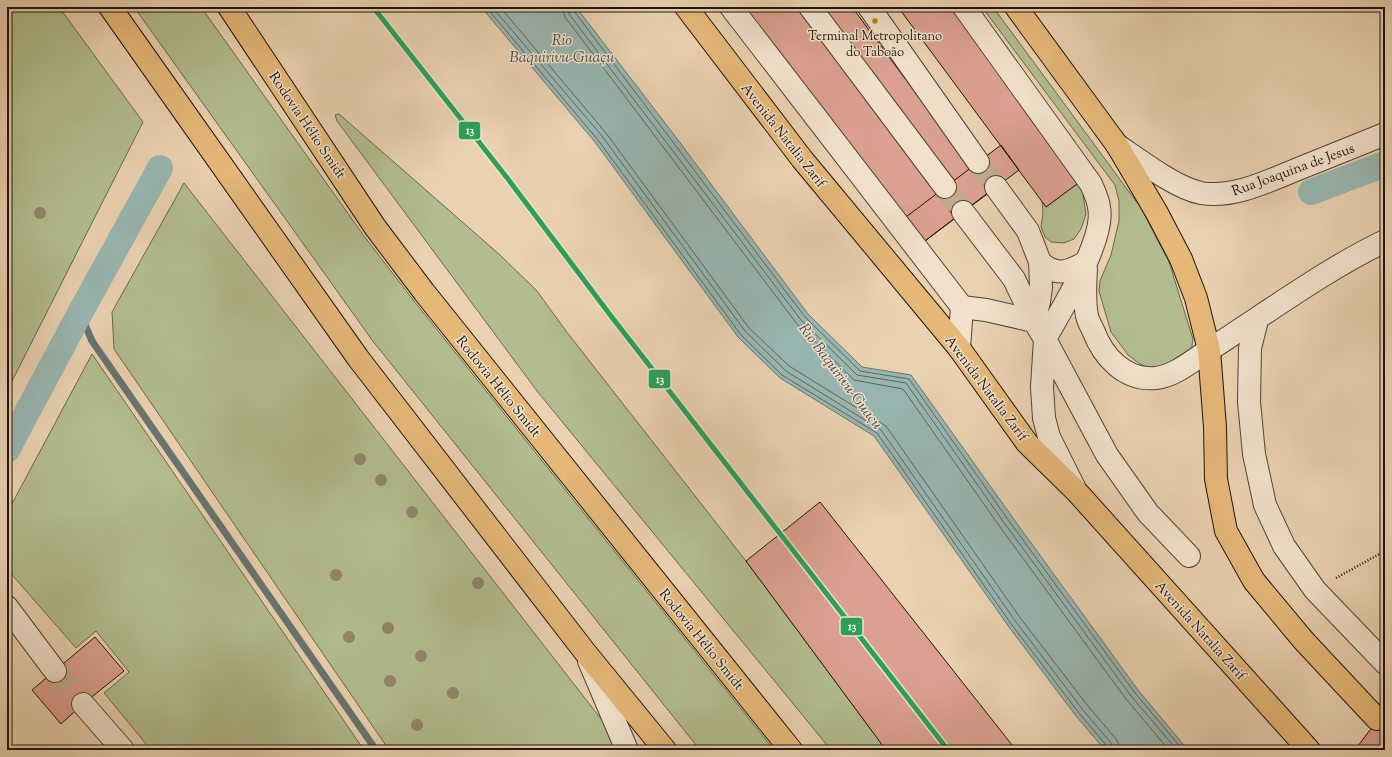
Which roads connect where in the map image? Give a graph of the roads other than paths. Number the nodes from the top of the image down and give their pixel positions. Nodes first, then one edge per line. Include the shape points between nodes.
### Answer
1 (110, 7) edge
2 (229, 7) edge
3 (686, 7) edge
4 (731, 7) edge
5 (810, 7) edge
6 (869, 7) edge
7 (964, 7) edge
8 (1016, 7) edge
9 (1385, 134) edge
10 (1117, 145) junction
11 (978, 162) tunnel mouth
12 (945, 187) tunnel mouth
13 (996, 187) tunnel mouth
14 (963, 212) tunnel mouth
15 (1385, 241) edge
16 (1040, 262) junction
17 (1086, 262) junction
18 (962, 307) junction
19 (1257, 320) junction
20 (1040, 330) junction
21 (959, 348) junction
22 (1209, 350) junction
23 (1077, 492) junction
24 (1189, 556) dead end
25 (7, 607) edge
26 (585, 652) junction
27 (1385, 663) edge
28 (56, 671) tunnel mouth
29 (83, 704) tunnel mouth
30 (1377, 719) dead end
31 (123, 750) edge
32 (627, 750) edge
33 (665, 750) edge
34 (791, 750) edge
35 (1309, 750) edge

1 - 26 main road via 358,358
2 - 34 main road, Rodovia Hélio Smidt via 375,227 424,292
3 - 21 main road, Avenida Natalia Zarif via 802,159
4 - 18 street
5 - 12 street
6 - 11 street
7 - 17 street via 1091,184 1100,208 1099,226
8 - 10 main road
9 - 10 street, Rua Joaquina de Jesus via 1265,182 1218,195 1190,190 1140,162
10 - 22 main road via 1157,213 1180,259 1196,298
13 - 16 street via 1028,231
14 - 20 street via 1014,280
15 - 19 street via 1318,279
16 - 17 street via 1054,271 1064,271
16 - 20 street
17 - 20 street via 1067,299
17 - 22 street via 1087,317 1106,356 1121,369 1137,376 1156,378 1188,364
18 - 20 street via 986,310
18 - 21 street
19 - 22 street
19 - 27 street via 1249,357 1249,402 1254,454 1265,504 1284,546 1314,590
20 - 23 street via 1044,418 1049,437
20 - 24 street via 1107,455 1148,513
21 - 23 main road, Avenida Natalia Zarif via 1027,443
22 - 30 main road via 1216,479 1226,531 1254,581 1304,641
23 - 35 main road, Avenida Natalia Zarif
25 - 28 street
26 - 32 street
26 - 33 main road
29 - 31 street

